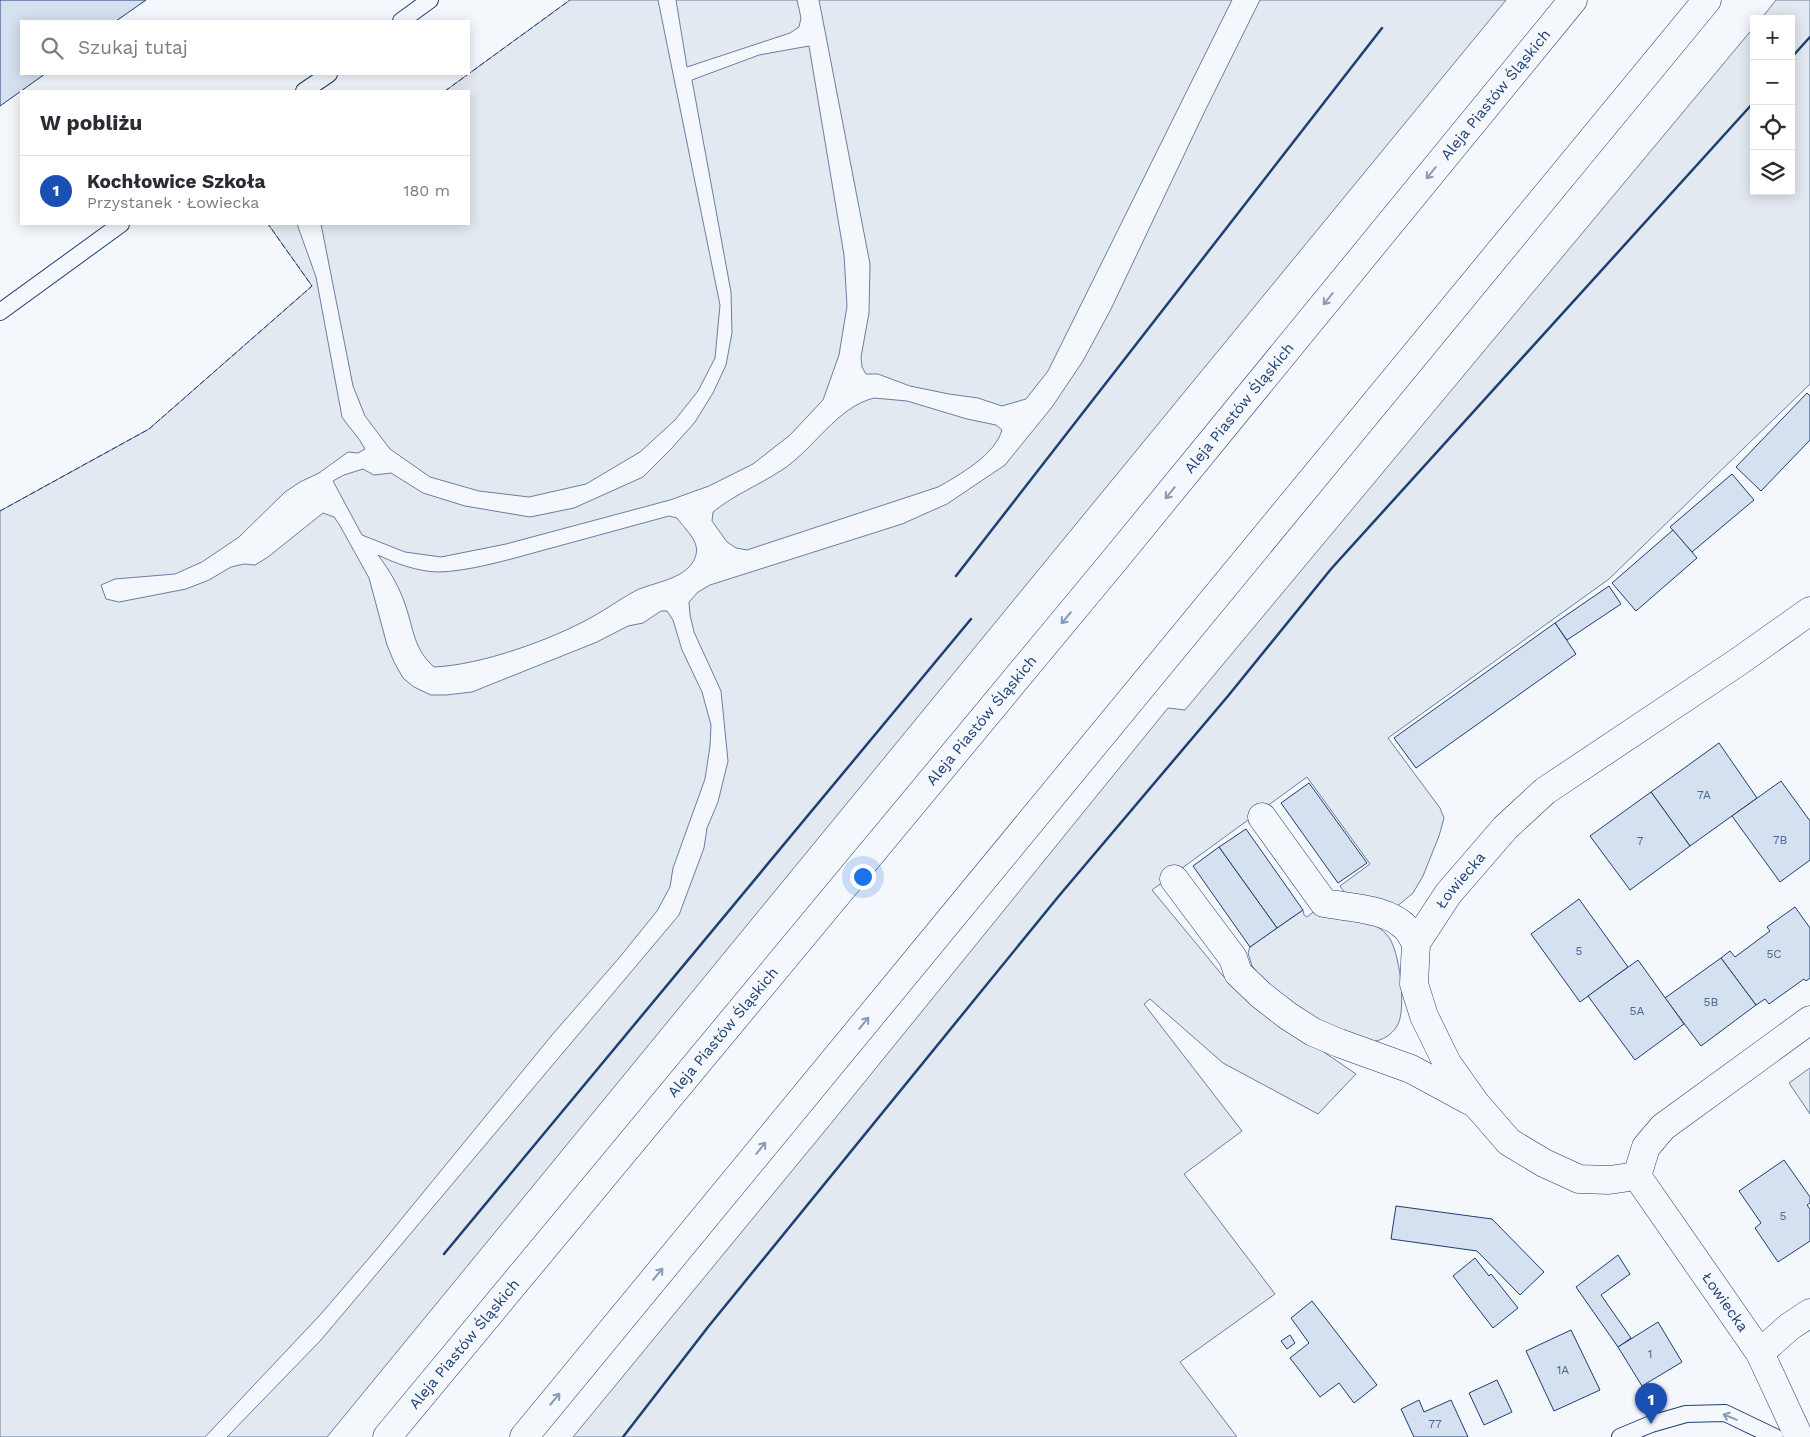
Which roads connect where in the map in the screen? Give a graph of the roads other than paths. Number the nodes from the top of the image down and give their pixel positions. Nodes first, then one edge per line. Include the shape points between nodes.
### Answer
1 (430, 0) edge
2 (1572, 0) edge
3 (1706, 0) edge
4 (402, 20) edge
5 (327, 75) edge
6 (305, 90) edge
7 (120, 225) edge
8 (0, 312) edge
9 (1810, 611) edge
10 (1262, 817) dead end
11 (1174, 880) dead end
12 (1416, 943) junction
13 (1810, 1020) edge
14 (1476, 1104) junction
15 (1637, 1176) junction
16 (1810, 1314) edge
17 (1760, 1353) junction
18 (387, 1437) edge
19 (524, 1437) edge
20 (1620, 1437) edge
21 (1775, 1437) edge
22 (1799, 1437) edge

1 - 4 lane
2 -> 18 main road, Aleja Piastów Śląskich via 1107,570
19 -> 3 main road
5 - 6 lane
7 - 8 lane
9 - 12 main road, Łowiecka via 1545,791 1505,828 1448,894
10 - 12 main road via 1324,903 1380,913 1396,920
11 - 14 main road via 1233,958 1238,973 1288,1016 1313,1032 1411,1069
12 - 14 main road via 1414,984 1424,1016 1447,1063
13 - 15 main road via 1663,1127 1646,1147
14 - 15 main road via 1509,1142 1544,1164 1579,1179 1609,1180
15 - 17 main road, Łowiecka
16 - 17 main road via 1789,1327
17 - 22 main road, Łowiecka
21 -> 20 lane via 1725,1413 1686,1414

